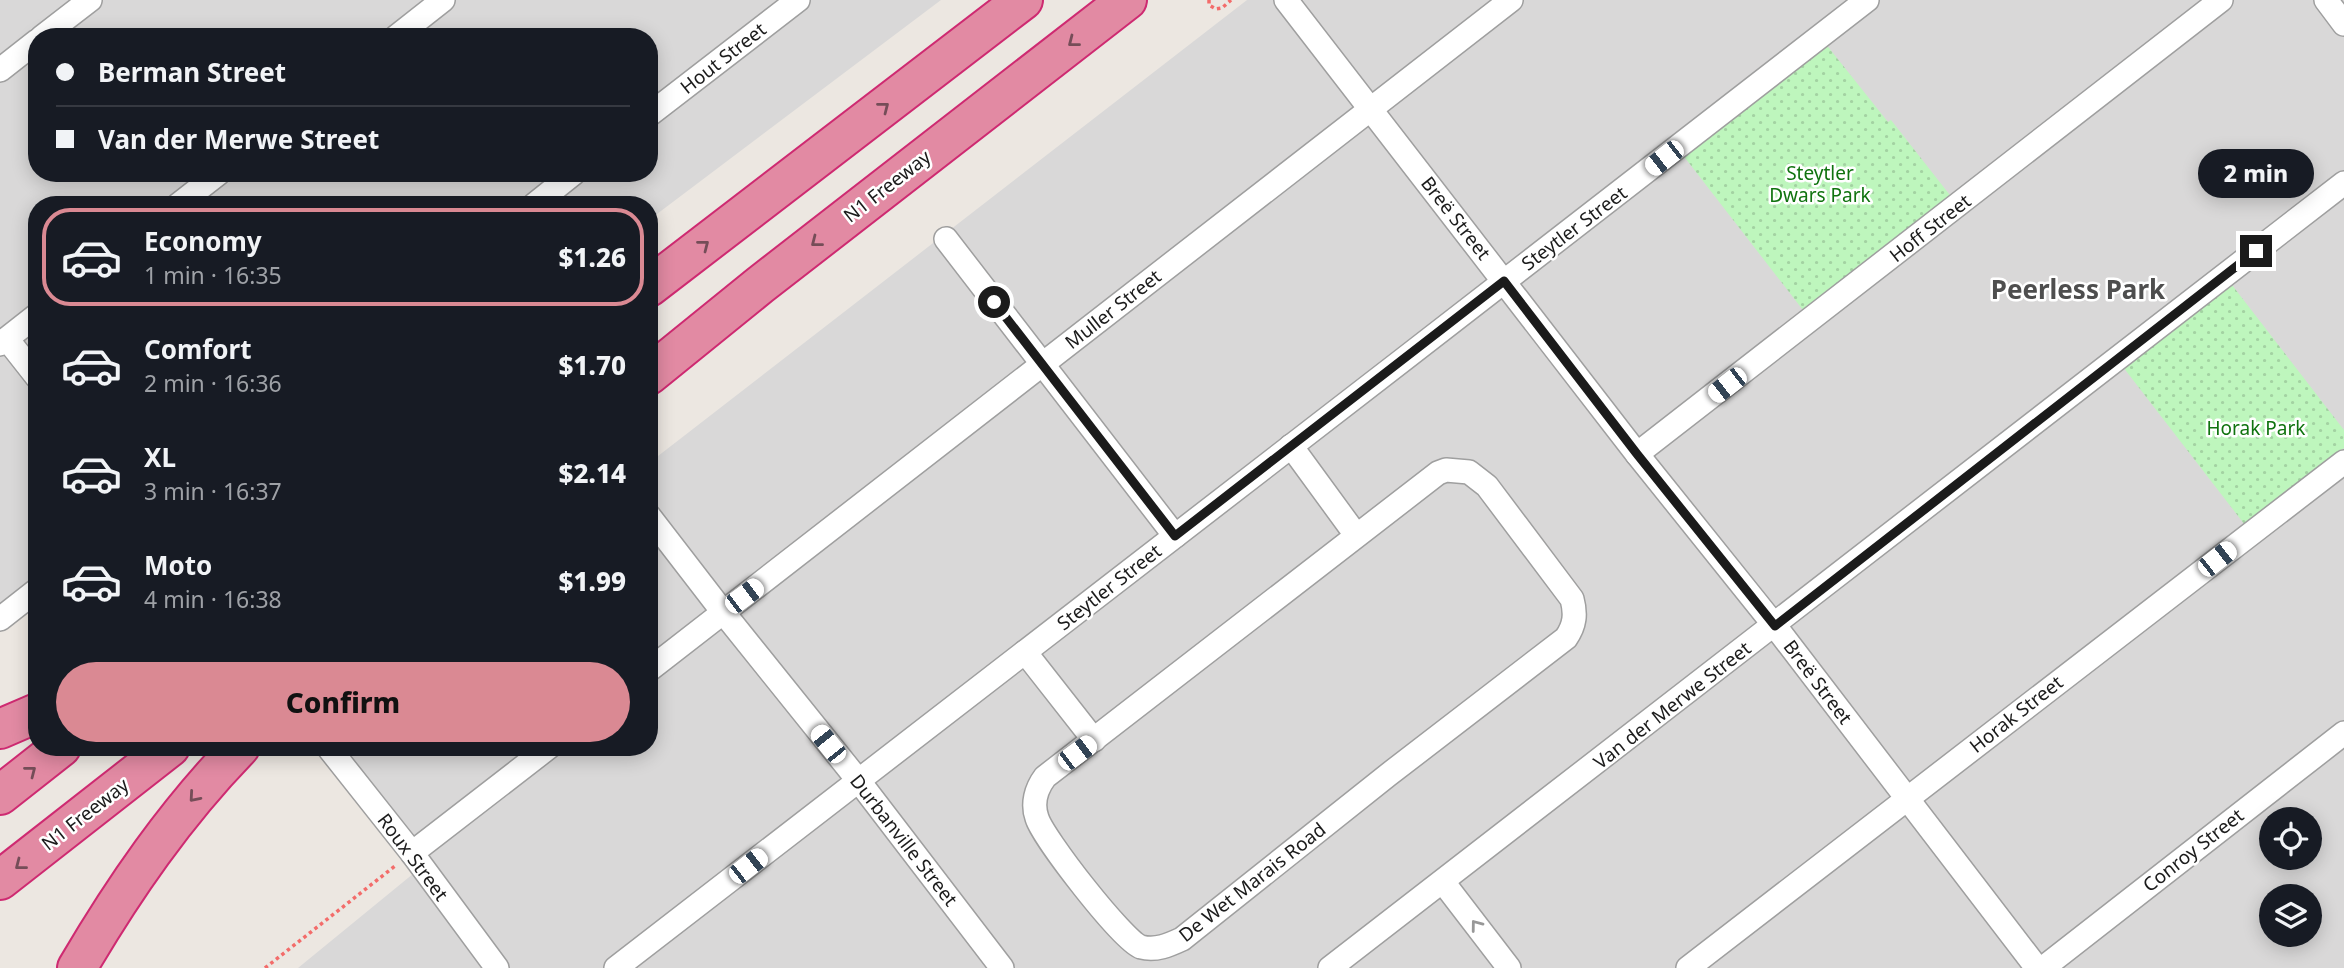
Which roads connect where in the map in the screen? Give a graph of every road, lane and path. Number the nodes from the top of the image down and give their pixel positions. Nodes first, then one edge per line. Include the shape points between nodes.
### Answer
1 (443, 0) edge
2 (798, 0) edge
3 (1023, 0) edge
4 (1127, 0) edge
5 (1209, 0) edge
6 (1231, 0) edge
7 (1286, 0) edge
8 (1511, 0) edge
9 (1867, 0) edge
10 (2221, 0) edge
11 (2326, 0) edge
12 (79, 2) edge
13 (2344, 24) edge
14 (52, 28) edge
15 (407, 28) edge
16 (28, 48) edge
17 (0, 70) edge
18 (658, 108) edge
19 (1371, 108) junction
20 (207, 182) edge
21 (563, 182) edge
22 (2344, 183) edge
23 (190, 196) edge
24 (545, 196) edge
25 (946, 239) dead end
26 (658, 280) edge
27 (1504, 281) junction
28 (28, 322) edge
29 (3, 342) edge
30 (1042, 365) junction
31 (28, 368) edge
32 (658, 368) edge
33 (1291, 446) junction
34 (1637, 454) junction
35 (2344, 462) edge
36 (658, 528) edge
37 (1356, 535) junction
38 (1175, 536) junction
39 (28, 597) edge
40 (723, 612) junction
41 (0, 619) edge
42 (1775, 626) junction
43 (1025, 652) junction
44 (658, 663) edge
45 (28, 717) edge
46 (0, 729) edge
47 (2344, 733) edge
48 (1094, 740) junction
49 (50, 756) edge
50 (158, 756) edge
51 (232, 756) edge
52 (335, 756) edge
53 (537, 756) edge
54 (858, 780) junction
55 (0, 795) edge
56 (1907, 798) junction
57 (411, 853) junction
58 (0, 880) edge
59 (1443, 882) junction
60 (990, 964) edge
61 (77, 968) edge
62 (265, 968) edge
63 (497, 968) edge
64 (616, 968) edge
65 (1330, 968) edge
66 (1508, 968) edge
67 (1688, 968) edge
68 (2037, 968) edge
69 (2043, 968) edge

1 - 15 street
2 - 18 street, Hout Street
26 -> 3 highway
4 -> 32 highway, N1 Freeway
5 - 6 path via 1216,9
7 - 19 street, Breë Street
8 - 19 street, Muller Street
9 - 27 street, Steytler Street
10 - 34 street, Hoff Street
11 - 13 street
12 - 14 street
16 - 17 street
19 - 27 street, Breë Street
19 - 30 street, Muller Street
20 - 23 street
21 - 24 street
22 - 42 street, Van der Merwe Street
25 - 30 street
27 - 33 street, Steytler Street
27 - 34 street, Breë Street
28 - 29 street
29 - 31 street
30 - 38 street
30 - 40 street, Muller Street
33 - 37 street
33 - 38 street, Steytler Street
34 - 42 street, Breë Street
35 - 56 street, Horak Street
36 - 40 street, Durbanville Street
37 - 48 street, De Wet Marais Road
37 - 48 street, De Wet Marais Road via 1438,473 1469,472 1488,486 1573,599 1573,629 1199,926 1161,948 1139,946 1119,929 1037,819 1035,800 1045,777
38 - 43 street, Steytler Street
39 - 41 street
40 - 44 street, Muller Street
40 - 54 street, Durbanville Street
42 - 56 street, Breë Street
42 - 59 street, Van der Merwe Street
43 - 48 street
43 - 54 street, Steytler Street
45 - 46 highway
47 - 69 street, Conroy Street
55 -> 49 highway
50 -> 58 highway, N1 Freeway
51 -> 61 highway via 184,809 130,882
52 - 57 street, Roux Street
53 - 57 street
54 - 60 street, Durbanville Street
54 - 64 street, Steytler Street
56 - 67 street, Horak Street
56 - 68 street, Breë Street
57 - 62 path
57 - 63 street, Roux Street
59 - 65 street, Van der Merwe Street
66 -> 59 street

